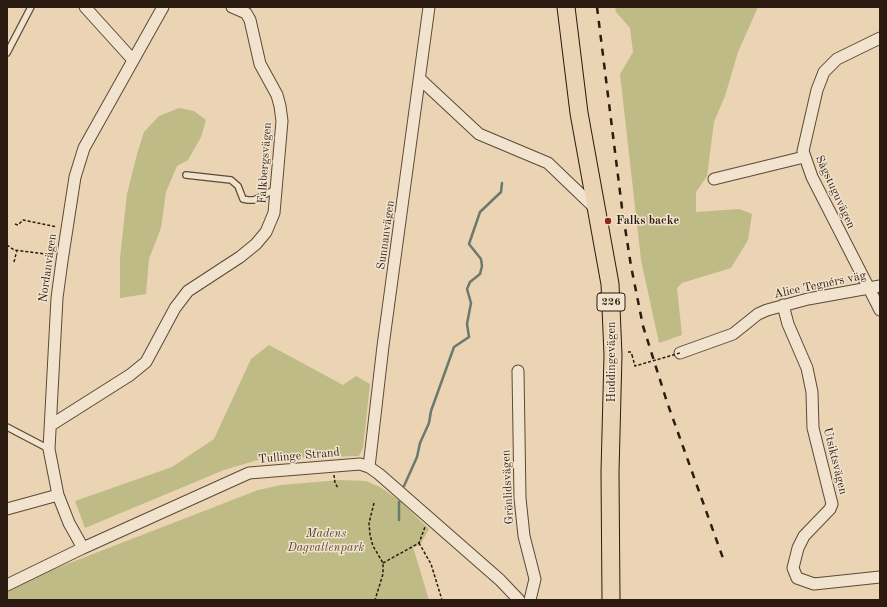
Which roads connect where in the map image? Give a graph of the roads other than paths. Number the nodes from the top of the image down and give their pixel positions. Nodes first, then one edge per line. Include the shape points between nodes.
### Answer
1 (31, 7) edge
2 (85, 7) edge
3 (163, 7) edge
4 (232, 7) edge
5 (430, 7) edge
6 (566, 7) edge
7 (880, 38) edge
8 (7, 53) edge
9 (134, 60) junction
10 (420, 79) junction
11 (804, 157) junction
12 (186, 175) dead end
13 (714, 179) dead end
14 (276, 189) junction
15 (596, 209) junction
16 (880, 286) edge
17 (868, 289) junction
18 (783, 305) junction
19 (880, 310) edge
20 (680, 353) road end
21 (518, 371) dead end
22 (51, 425) junction
23 (7, 427) edge
24 (49, 449) junction
25 (369, 467) junction
26 (58, 494) junction
27 (7, 509) edge
28 (83, 548) junction
29 (880, 577) edge
30 (7, 585) edge
31 (515, 599) edge
32 (530, 600) edge
33 (611, 600) edge

1 - 8 lane
2 - 9 street
3 - 9 street, Nordanvägen
4 - 14 street, Falkbergsvägen via 246,14 250,20 260,64 277,95 280,106 282,121
5 - 10 street, Sunnanvägen
6 - 15 main road, Huddingevägen / 226 via 579,113
7 - 11 street, Sågstuguvägen via 837,59 824,72 805,138
9 - 22 street, Nordanvägen via 84,148 75,177 57,298
10 - 15 street via 479,134 548,162
10 - 25 street, Sunnanvägen
11 - 13 street
11 - 17 street, Sågstuguvägen
12 - 14 lane via 231,180 238,186 243,199 248,200 254,200
14 - 22 street, Falkbergsvägen via 274,213 266,232 240,257 188,291 175,308 146,362
15 - 33 main road, Huddingevägen / 226 via 608,268 612,321
16 - 17 street, Alice Tegnérs väg
17 - 18 street, Alice Tegnérs väg via 808,298
17 - 19 street, Sågstuguvägen
18 - 20 street, Alice Tegnérs väg via 758,314 734,334
18 - 29 street, Utsiktsvägen via 788,324 807,368 812,392 812,428 832,504 830,510 804,536 798,548 794,568 797,578 814,584
21 - 32 street, Grönlidsvägen via 520,498 524,536 535,579
22 - 24 street, Nordanvägen
23 - 24 lane
24 - 26 street, Nordanvägen
25 - 28 street, Tullinge Strand via 360,464 249,473
25 - 31 street via 500,580
26 - 27 street
26 - 28 street, Nordanvägen via 69,523
28 - 30 street, Tullinge Strand

